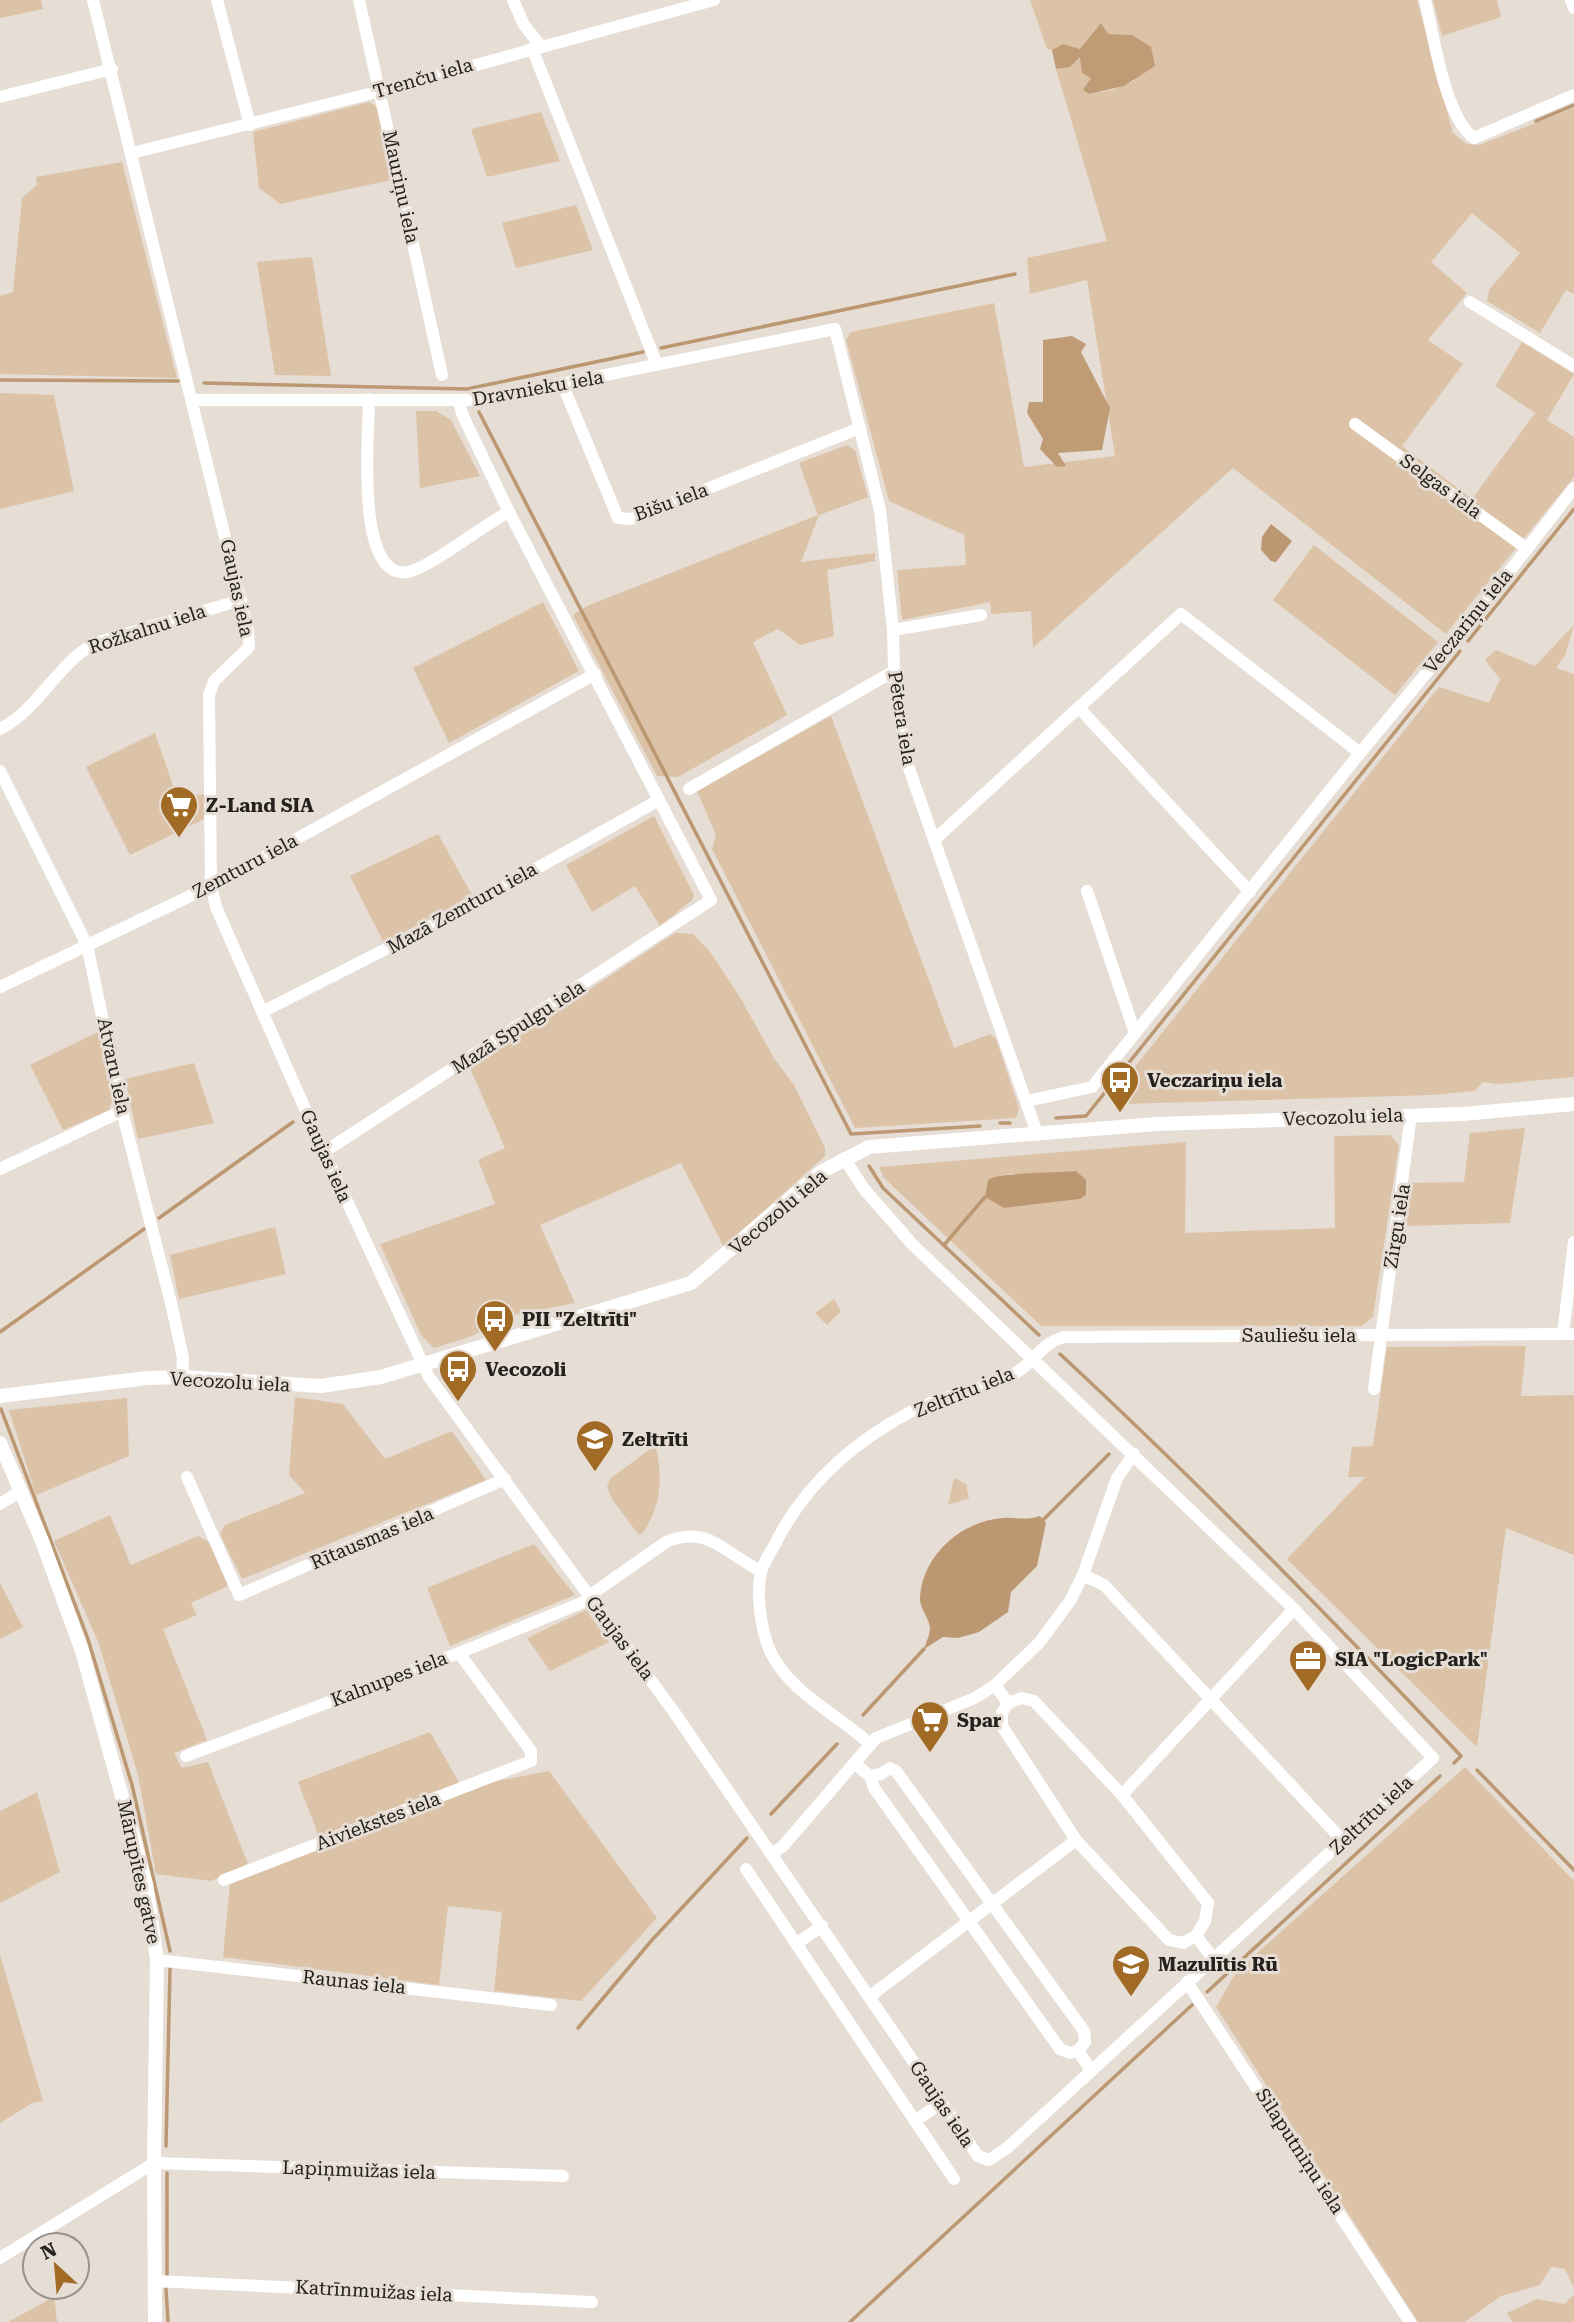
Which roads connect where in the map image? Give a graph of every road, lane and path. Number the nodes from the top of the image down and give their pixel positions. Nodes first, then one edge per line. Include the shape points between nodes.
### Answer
1 (93, 0) edge
2 (217, 0) edge
3 (359, 0) edge
4 (513, 0) edge
5 (655, 0) edge
6 (714, 0) edge
7 (1425, 0) edge
8 (1572, 0) edge
9 (1574, 8) edge
10 (659, 15) junction
11 (536, 47) junction
12 (112, 69) junction
13 (381, 91) junction
14 (1574, 95) edge
15 (0, 97) edge
16 (250, 125) junction
17 (132, 153) junction
18 (1470, 302) dead end
19 (835, 329) joint
20 (657, 365) junction
21 (1574, 366) edge
22 (442, 374) dead end
23 (562, 383) junction
24 (369, 399) junction
25 (194, 400) junction
26 (460, 402) junction
27 (1355, 424) dead end
28 (860, 428) junction
29 (1574, 488) edge
30 (509, 512) junction
31 (1526, 548) junction
32 (242, 600) junction
33 (981, 615) dead end
34 (893, 630) junction
35 (894, 671) junction
36 (595, 674) junction
37 (1080, 709) junction
38 (0, 729) edge
39 (1360, 753) junction
40 (0, 771) edge
41 (689, 789) dead end
42 (659, 800) junction
43 (934, 840) junction
44 (211, 886) junction
45 (1087, 891) dead end
46 (1250, 892) junction
47 (87, 945) junction
48 (0, 987) edge
49 (262, 1012) junction
50 (1135, 1033) junction
51 (1027, 1101) junction
52 (1574, 1104) edge
53 (122, 1111) junction
54 (1411, 1115) junction
55 (1037, 1133) junction
56 (324, 1152) junction
57 (844, 1158) junction
58 (0, 1169) edge
59 (1574, 1242) edge
60 (1569, 1334) edge
61 (1382, 1336) junction
62 (1032, 1359) junction
63 (422, 1364) junction
64 (182, 1377) junction
65 (1374, 1389) dead end
66 (0, 1396) edge
67 (0, 1443) edge
68 (1134, 1454) junction
69 (187, 1477) dead end
70 (505, 1479) junction
71 (21, 1491) junction
72 (0, 1504) edge
73 (761, 1571) junction
74 (1083, 1575) junction
75 (590, 1598) junction
76 (1294, 1609) junction
77 (459, 1653) junction
78 (995, 1685) junction
79 (1210, 1700) junction
80 (1008, 1703) junction
81 (870, 1744) junction
82 (186, 1756) dead end
83 (855, 1764) junction
84 (870, 1776) junction
85 (1122, 1795) junction
86 (1076, 1840) junction
87 (1343, 1841) junction
88 (772, 1854) junction
89 (746, 1870) dead end
90 (224, 1880) dead end
91 (992, 1905) junction
92 (968, 1922) junction
93 (822, 1926) junction
94 (1196, 1936) junction
95 (796, 1944) junction
96 (1213, 1958) junction
97 (157, 1960) junction
98 (1187, 1982) junction
99 (869, 1997) junction
100 (551, 2005) dead end
101 (1078, 2051) junction
102 (1091, 2070) junction
103 (942, 2103) junction
104 (915, 2121) junction
105 (994, 2158) joint
106 (154, 2163) junction
107 (564, 2176) dead end
108 (954, 2179) dead end
109 (0, 2258) edge
110 (155, 2281) junction
111 (592, 2302) dead end
112 (155, 2322) edge
113 (1410, 2322) edge

1 - 12 street, Gaujas iela
2 - 16 street
3 - 13 street, Mauriņu iela
4 - 11 street
5 - 10 street
6 - 10 street, Trenču iela
7 - 14 street via 1454,111 1463,130 1474,138
8 - 9 street
10 - 11 street, Trenču iela
11 - 13 street, Trenču iela
11 - 20 street
12 - 15 street
12 - 17 street, Gaujas iela
13 - 16 street, Trenču iela
13 - 22 street, Mauriņu iela
16 - 17 street, Trenču iela
17 - 25 street, Gaujas iela
18 - 21 street
19 - 20 street, Dravnieku iela
19 - 28 street, Pētera iela
20 - 23 street, Dravnieku iela
23 - 26 street, Dravnieku iela
23 - 28 street, Bišu iela via 618,518 631,519
24 - 25 street, Dravnieku iela
24 - 26 street, Dravnieku iela
24 - 30 street via 368,517 382,560 389,567 407,572 425,564
25 - 32 street, Gaujas iela
26 - 30 street
27 - 31 street, Selgas iela
28 - 34 street, Pētera iela via 880,510
29 - 31 street, Veczariņu iela
30 - 36 street
31 - 39 street, Veczariņu iela
32 - 38 street, Rožkalnu iela via 95,643 79,652 27,709
32 - 44 street, Gaujas iela via 249,647 214,681 209,695
33 - 34 street
34 - 35 street, Pētera iela
35 - 41 street
35 - 43 street, Pētera iela via 905,757
36 - 42 street
36 - 44 street, Zemturu iela
37 - 39 street via 1181,614
37 - 43 street
37 - 46 street
39 - 46 street, Veczariņu iela
40 - 47 street, Atvaru iela
42 - 49 street, Mazā Zemturu iela via 453,915
42 - 56 street, Mazā Spulgu iela via 711,900
43 - 51 street, Pētera iela
44 - 47 street, Zemturu iela
44 - 49 street, Gaujas iela
45 - 50 street
46 - 50 street, Veczariņu iela
47 - 48 street, Zemturu iela
47 - 53 street, Atvaru iela
49 - 56 street, Gaujas iela
50 - 51 street, Veczariņu iela via 1092,1087
51 - 55 street, Pētera iela
52 - 54 street, Vecozolu iela
53 - 58 street
53 - 64 street, Atvaru iela via 172,1307 183,1358
54 - 55 street, Vecozolu iela via 1222,1120
54 - 61 street, Zirgu iela
55 - 57 street, Vecozolu iela via 869,1147
56 - 63 street, Gaujas iela
57 - 62 street, Zeltrītu iela via 885,1215
57 - 63 street, Vecozolu iela via 691,1283
59 - 60 street
60 - 61 street, Sauliešu iela
61 - 62 street, Sauliešu iela via 1079,1335 1053,1340
61 - 65 street, Zirgu iela
62 - 68 street, Zeltrītu iela
62 - 73 street, Zeltrītu iela via 1012,1374 916,1409 849,1452 804,1498
63 - 64 street, Vecozolu iela via 352,1383 321,1386
63 - 70 street, Gaujas iela
64 - 66 street, Vecozolu iela
67 - 71 street, Mārupītes gatve
68 - 74 street via 1117,1478
68 - 76 street, Zeltrītu iela
69 - 70 street, Rītausmas iela via 239,1595
70 - 75 street, Gaujas iela
71 - 72 street
71 - 97 street, Mārupītes gatve via 76,1633 111,1751 146,1884
73 - 75 street, Kalnupes iela via 711,1539 681,1536
73 - 81 street via 766,1635 780,1667 808,1696
74 - 78 street via 1039,1643
74 - 79 street via 1104,1585
75 - 77 street, Kalnupes iela
75 - 88 street, Gaujas iela
76 - 79 street
76 - 87 street, Zeltrītu iela via 1433,1758
77 - 82 street, Kalnupes iela
77 - 90 street, Aiviekstes iela via 531,1751 531,1761
78 - 80 street
78 - 81 street via 975,1698 897,1727
79 - 85 street
79 - 87 street
80 - 85 street via 1022,1698 1034,1701
80 - 86 street via 1002,1726
81 - 83 street
83 - 84 street
83 - 88 street
84 - 91 street via 890,1768 896,1771
84 - 92 street
85 - 94 street via 1208,1903 1206,1921
86 - 91 street
86 - 94 street via 1169,1940 1183,1943
87 - 96 street, Zeltrītu iela
88 - 93 street, Gaujas iela
89 - 95 street
91 - 92 street
91 - 101 street via 1084,2031 1085,2042
92 - 99 street
92 - 101 street via 1060,2049
93 - 95 street
93 - 99 street, Gaujas iela
94 - 96 street
95 - 104 street
96 - 98 street, Zeltrītu iela
97 - 100 street, Raunas iela
97 - 106 street, Mārupītes gatve
98 - 102 street, Zeltrītu iela
98 - 113 street, Silaputniņu iela
99 - 103 street, Gaujas iela
101 - 102 street
102 - 105 street, Zeltrītu iela
103 - 104 street
103 - 105 street, Gaujas iela via 978,2156
104 - 108 street
106 - 107 street, Lapiņmuižas iela
106 - 109 street
106 - 110 street, Mārupītes gatve
110 - 111 street, Katrīnmuižas iela
110 - 112 street, Mārupītes gatve

